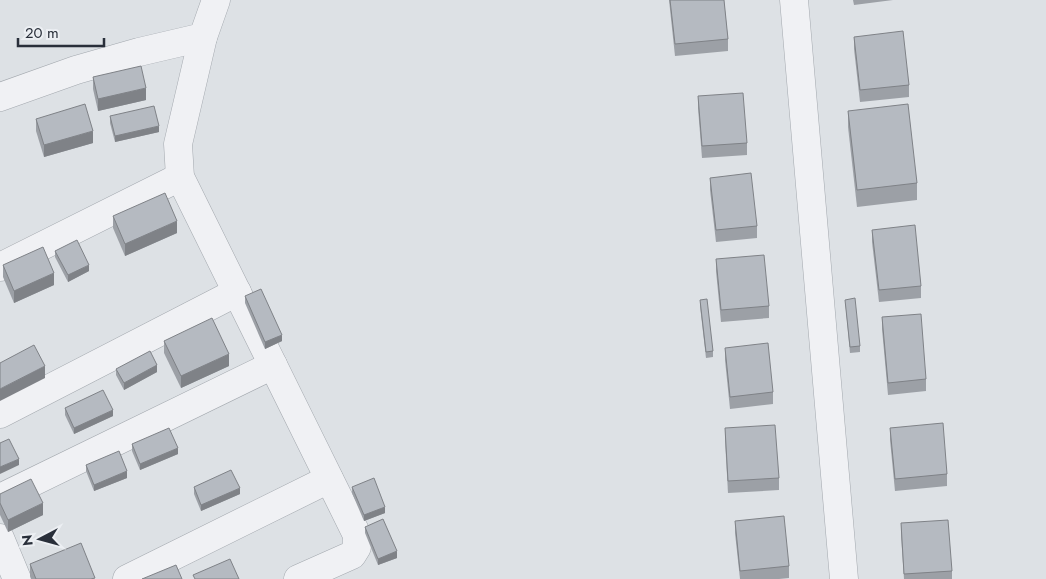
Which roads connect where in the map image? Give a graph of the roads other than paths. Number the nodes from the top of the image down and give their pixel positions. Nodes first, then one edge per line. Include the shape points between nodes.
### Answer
1 (216, 0) edge
2 (794, 0) edge
3 (203, 37) junction
4 (0, 97) edge
5 (180, 177) junction
6 (0, 267) edge
7 (237, 292) junction
8 (273, 365) junction
9 (0, 414) edge
10 (329, 478) junction
11 (0, 498) edge
12 (0, 538) edge
13 (17, 579) edge
14 (126, 579) edge
15 (298, 579) edge
16 (844, 579) edge

1 - 3 street
2 - 16 street
3 - 4 street via 76,70
3 - 5 street via 178,144
5 - 6 street
5 - 7 street
7 - 8 street
7 - 9 street
8 - 10 street
8 - 11 street
10 - 14 street
10 - 15 street via 357,535 358,547 352,555
12 - 13 street

